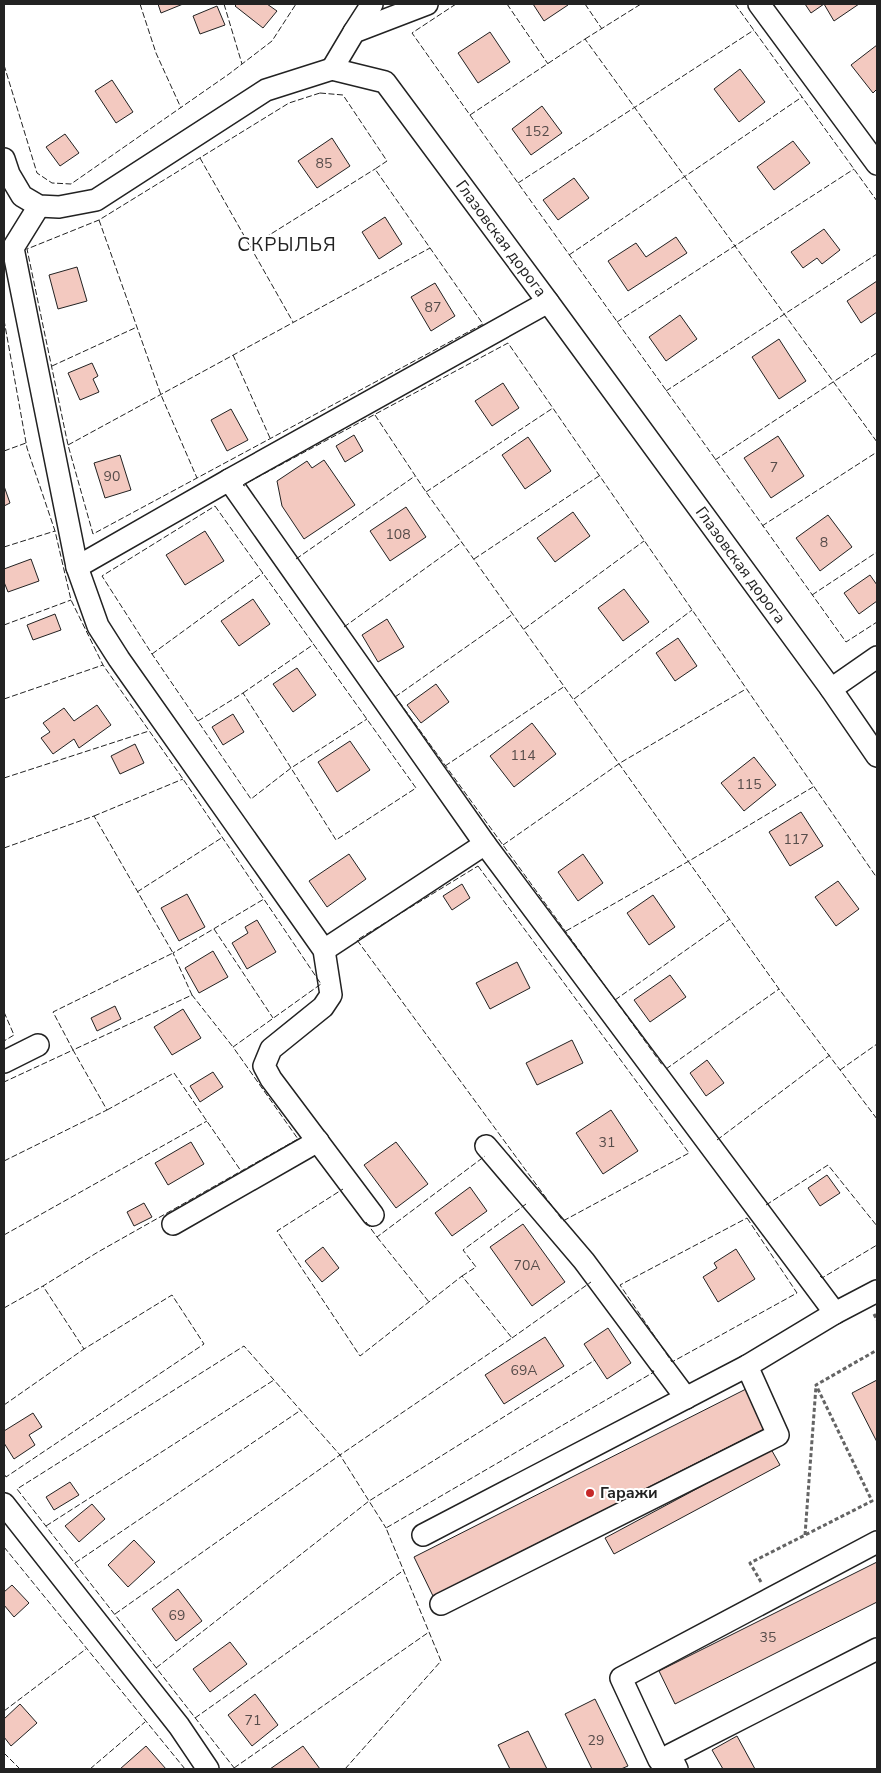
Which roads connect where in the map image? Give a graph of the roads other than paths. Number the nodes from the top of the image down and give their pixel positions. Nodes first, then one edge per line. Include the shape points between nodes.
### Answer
1 (372, 4) edge
2 (426, 4) edge
3 (760, 4) edge
4 (354, 32) junction
5 (332, 69) junction
6 (4, 159) edge
7 (877, 164) edge
8 (39, 206) junction
9 (8, 250) edge
10 (548, 302) junction
11 (229, 480) junction
12 (77, 566) junction
13 (877, 657) edge
14 (831, 689) junction
15 (877, 756) edge
16 (485, 844) junction
17 (324, 950) junction
18 (38, 1045) dead end
19 (4, 1062) edge
20 (318, 1141) junction
21 (486, 1146) dead end
22 (373, 1215) dead end
23 (173, 1224) dead end
24 (877, 1291) edge
25 (835, 1313) junction
26 (747, 1366) junction
27 (686, 1398) junction
28 (4, 1504) edge
29 (423, 1535) dead end
30 (877, 1542) edge
31 (441, 1604) dead end
32 (877, 1649) edge
33 (662, 1763) edge
34 (208, 1769) edge

1 - 4 street
2 - 4 street
3 - 7 street
4 - 5 street
5 - 8 street via 266,90 96,200 59,207
5 - 10 street, Глазовская дорога via 385,82
6 - 8 street via 22,196
8 - 9 street
9 - 12 street
10 - 11 street
10 - 14 street, Глазовская дорога
11 - 12 street
11 - 16 street
12 - 17 street via 98,626 119,659
13 - 14 street
14 - 15 street, Глазовская дорога
16 - 17 street
16 - 25 street
17 - 20 street via 330,995 323,1007 271,1049 264,1066
18 - 19 street
20 - 22 street
20 - 23 street
21 - 27 street via 584,1262
24 - 25 street
25 - 26 street
26 - 27 street
26 - 31 street via 778,1435
27 - 29 street
28 - 34 street via 179,1726
30 - 33 street via 621,1678
32 - 33 street

